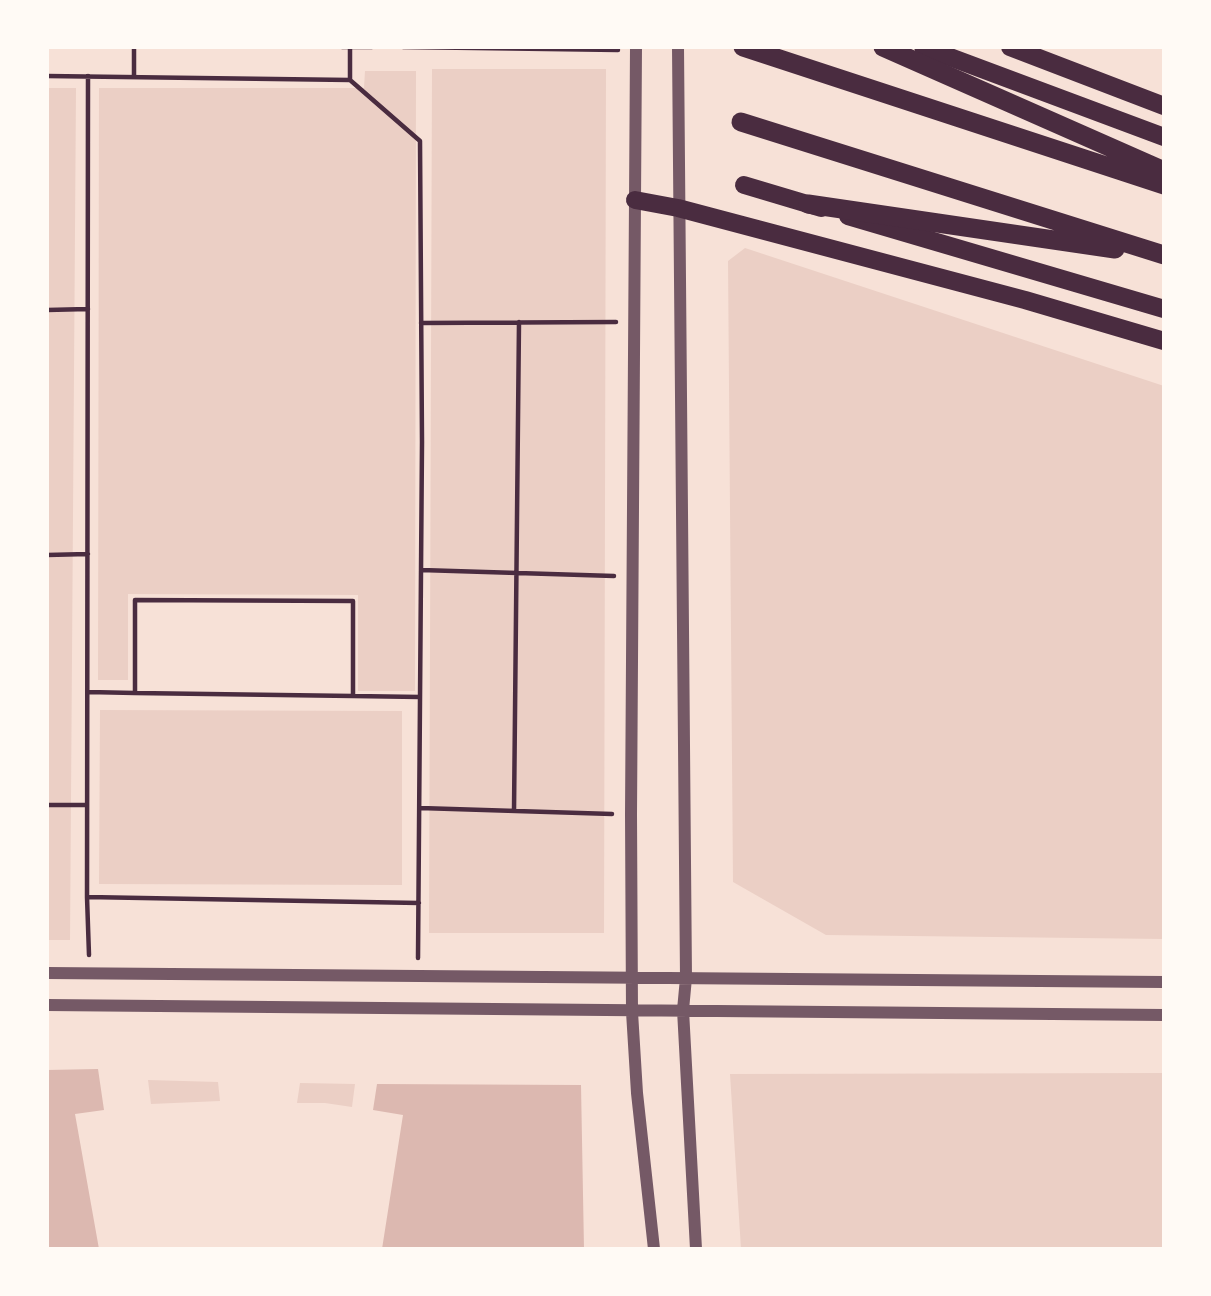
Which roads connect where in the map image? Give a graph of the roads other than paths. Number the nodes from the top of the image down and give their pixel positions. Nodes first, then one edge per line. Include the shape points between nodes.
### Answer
1 (678, 47) edge
2 (743, 47) edge
3 (883, 47) edge
4 (923, 47) edge
5 (1010, 47) edge
6 (636, 49) edge
7 (1164, 106) edge
8 (741, 122) dead end
9 (1164, 137) edge
10 (1164, 171) edge
11 (1164, 185) edge
12 (744, 186) dead end
13 (635, 200) junction
14 (808, 204) junction
15 (678, 208) junction
16 (1164, 256) edge
17 (1164, 309) edge
18 (1164, 341) edge
19 (47, 973) edge
20 (633, 978) junction
21 (686, 978) junction
22 (1164, 982) edge
23 (47, 1005) edge
24 (683, 1010) junction
25 (632, 1012) junction
26 (1164, 1015) edge
27 (654, 1249) edge
28 (696, 1249) edge

1 - 15 street
2 - 11 highway
3 - 10 highway
4 - 9 main road
5 - 7 main road
6 - 13 street
8 - 16 highway
12 - 14 main road
13 - 15 main road
13 - 20 street
14 - 16 highway
14 - 17 main road
15 - 18 main road
15 - 21 street
19 - 20 street
20 - 21 street
20 - 25 street
21 - 22 street
21 - 24 street
23 - 25 street
24 - 25 street
24 - 26 street
24 - 28 street
25 - 27 street via 636,1093

